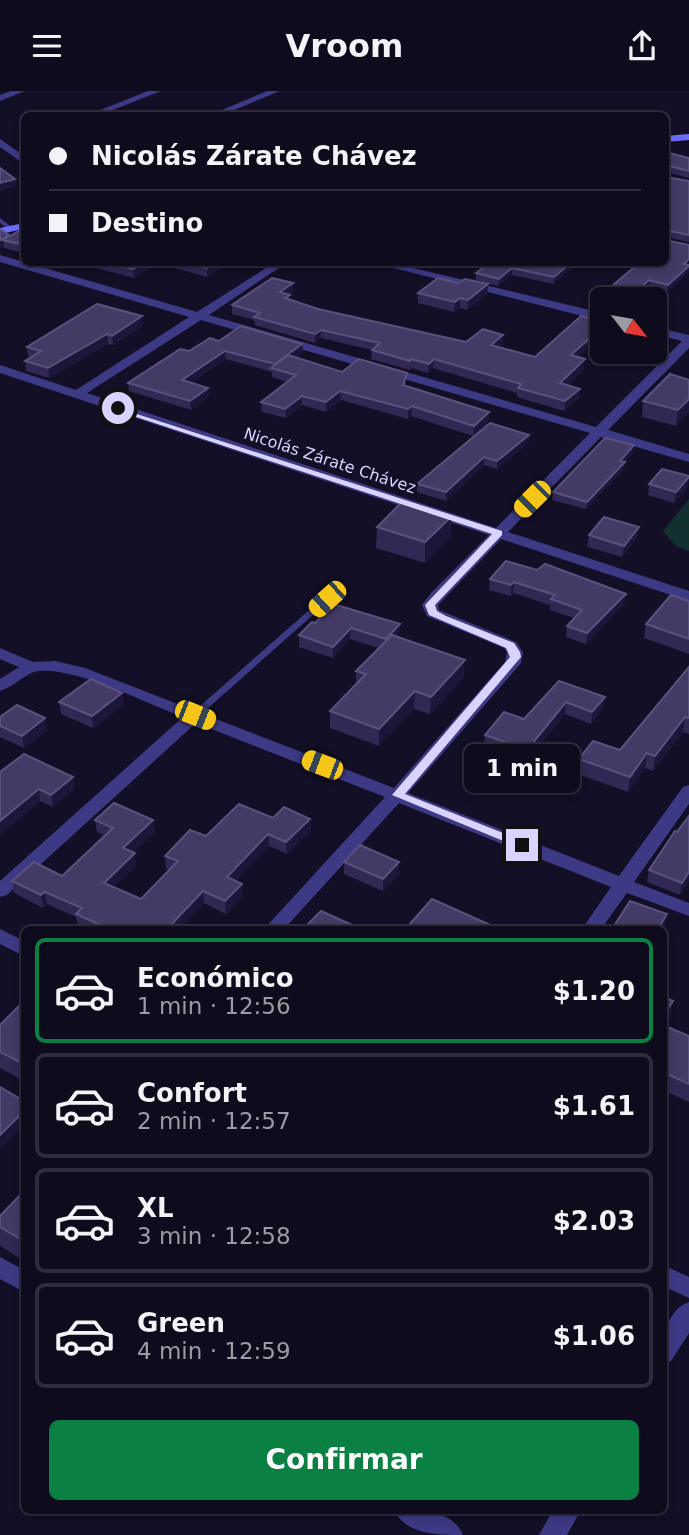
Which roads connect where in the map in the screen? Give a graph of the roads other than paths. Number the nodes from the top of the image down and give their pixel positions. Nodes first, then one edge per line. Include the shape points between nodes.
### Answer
1 (20, 91) edge
2 (156, 91) edge
3 (275, 91) edge
4 (0, 98) edge
5 (101, 112) edge
6 (222, 112) edge
7 (689, 137) edge
8 (669, 139) edge
9 (4, 145) edge
10 (21, 159) edge
11 (0, 220) edge
12 (6, 230) edge
13 (0, 258) edge
14 (21, 264) edge
15 (27, 266) edge
16 (276, 266) edge
17 (392, 266) edge
18 (590, 314) edge
19 (198, 316) junction
20 (667, 334) edge
21 (689, 340) edge
22 (0, 369) edge
23 (76, 395) junction
24 (599, 432) junction
25 (689, 458) edge
26 (498, 533) junction
27 (689, 596) edge
28 (327, 599) dead end
29 (0, 653) edge
30 (30, 667) junction
31 (0, 685) edge
32 (195, 715) junction
33 (689, 791) edge
34 (397, 795) junction
35 (622, 884) junction
36 (0, 891) edge
37 (689, 910) edge
38 (276, 926) edge
39 (593, 926) edge
40 (0, 936) edge
41 (21, 947) edge
42 (0, 1267) edge
43 (667, 1277) edge
44 (21, 1280) edge
45 (689, 1288) edge
46 (689, 1312) edge
47 (667, 1348) edge
48 (414, 1514) edge
49 (565, 1514) edge
50 (450, 1535) edge
51 (552, 1535) edge

1 - 4 street
2 - 5 street
3 - 6 street
7 - 8 main road
9 - 10 street
11 - 12 lane
13 - 14 street
15 - 19 street
16 - 19 street
17 - 18 street
19 - 23 street
19 - 24 street
20 - 21 street
21 - 24 street
22 - 23 street, Nicolás Zárate Chávez
23 - 26 street, Nicolás Zárate Chávez
24 - 25 street
24 - 26 street
26 - 27 street, Nicolás Zárate Chávez
26 - 34 street via 430,605 432,613 510,645 516,657
28 - 32 lane
29 - 30 street
30 - 31 street
30 - 32 street via 79,671
32 - 34 street
32 - 36 street
33 - 35 street
34 - 35 street
34 - 38 street
35 - 37 street
35 - 39 street
40 - 41 street
42 - 44 street
43 - 45 street
46 - 47 street
48 - 50 street
49 - 51 street

